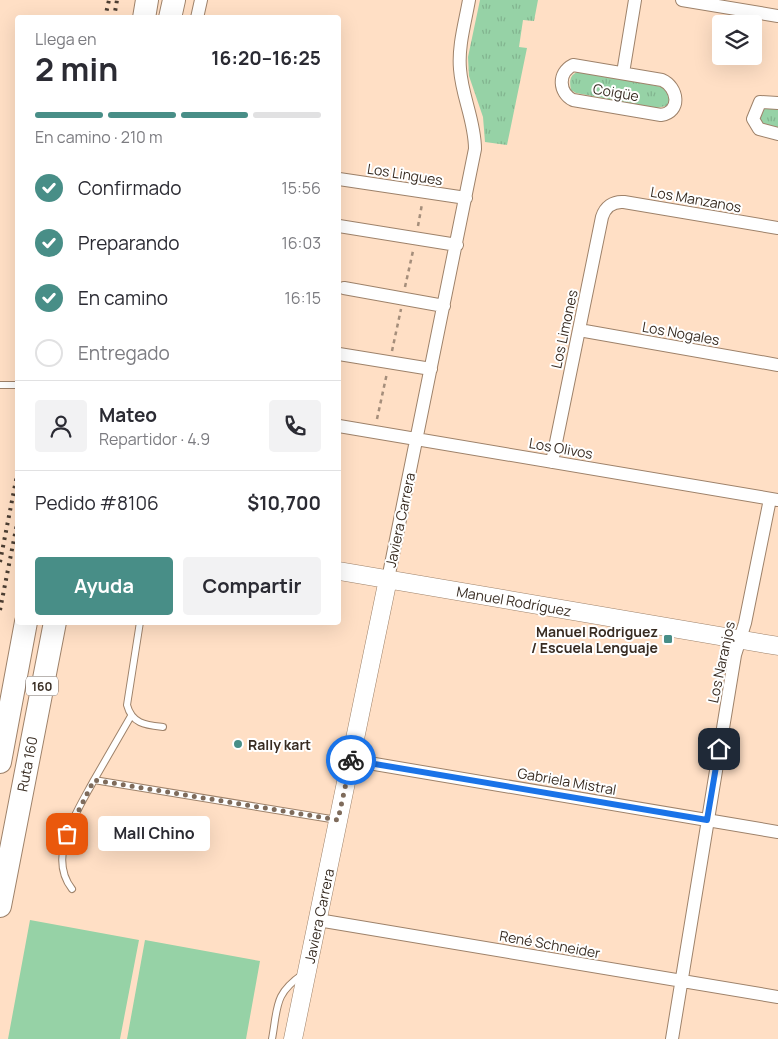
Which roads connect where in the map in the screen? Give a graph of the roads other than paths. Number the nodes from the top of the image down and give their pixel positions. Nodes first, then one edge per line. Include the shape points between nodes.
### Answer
1 (147, 0) edge
2 (174, 0) edge
3 (201, 0) edge
4 (469, 0) edge
5 (635, 0) edge
6 (682, 0) edge
7 (144, 15) edge
8 (171, 15) edge
9 (198, 15) edge
10 (778, 16) edge
11 (623, 73) junction
12 (778, 103) edge
13 (778, 134) edge
14 (341, 179) edge
15 (466, 198) junction
16 (610, 204) joint
17 (341, 226) edge
18 (778, 228) edge
19 (457, 245) junction
20 (344, 288) dead end
21 (444, 306) junction
22 (579, 330) junction
23 (341, 354) edge
24 (778, 365) edge
25 (431, 369) junction
26 (0, 385) edge
27 (15, 385) edge
28 (341, 426) edge
29 (417, 439) junction
30 (552, 462) junction
31 (774, 499) edge
32 (341, 571) edge
33 (388, 579) junction
34 (25, 625) edge
35 (54, 625) edge
36 (139, 625) edge
37 (740, 639) junction
38 (778, 646) edge
39 (131, 716) junction
40 (163, 727) dead end
41 (351, 760) junction
42 (0, 762) edge
43 (94, 780) junction
44 (338, 820) junction
45 (707, 820) junction
46 (778, 832) edge
47 (72, 889) dead end
48 (0, 906) edge
49 (318, 920) junction
50 (307, 971) junction
51 (682, 981) junction
52 (778, 997) edge
53 (272, 1039) edge
54 (293, 1039) edge
55 (672, 1039) edge

1 - 7 highway
2 - 8 highway
3 - 9 street
4 - 15 street, Javiera Carrera via 459,54 462,84 475,135
5 - 11 street, Coigüe
6 - 10 street
11 - 11 street, Coigüe via 667,82 675,94 672,110 660,114 573,100 562,88 563,74 573,65
12 - 13 street via 760,102 753,119 759,129
14 - 15 street, Los Lingues
15 - 19 street, Javiera Carrera
16 - 18 street, Los Manzanos via 624,202
16 - 22 street, Los Limones via 602,217
17 - 19 street
19 - 21 street, Javiera Carrera
20 - 21 street
21 - 25 street, Javiera Carrera
22 - 24 street, Los Nogales
22 - 30 street, Los Limones
23 - 25 street
25 - 29 street, Javiera Carrera
26 - 27 lane
28 - 29 street, Los Olivos
29 - 30 street, Los Olivos
29 - 33 street, Javiera Carrera
30 - 31 street, Los Olivos
31 - 37 street, Los Naranjos
32 - 33 street, Manuel Rodríguez
33 - 37 street, Manuel Rodríguez
33 - 41 street, Javiera Carrera
34 - 42 highway, Ruta 160 / 160
35 - 48 highway, Ruta 160 / 160
36 - 39 lane via 127,699
37 - 38 street, Manuel Rodríguez
37 - 45 street, Los Naranjos
39 - 40 lane via 145,725
39 - 43 lane
41 - 44 street, Javiera Carrera
41 - 45 street, Gabriela Mistral
43 - 44 lane
43 - 47 lane via 71,824 65,844 64,872
44 - 49 street, Javiera Carrera
45 - 46 street, Gabriela Mistral
45 - 51 street, Los Naranjos
49 - 50 street, Javiera Carrera
49 - 51 street, René Schneider
50 - 53 lane via 282,992
50 - 54 street, Javiera Carrera
51 - 52 street, René Schneider
51 - 55 street, Los Naranjos

